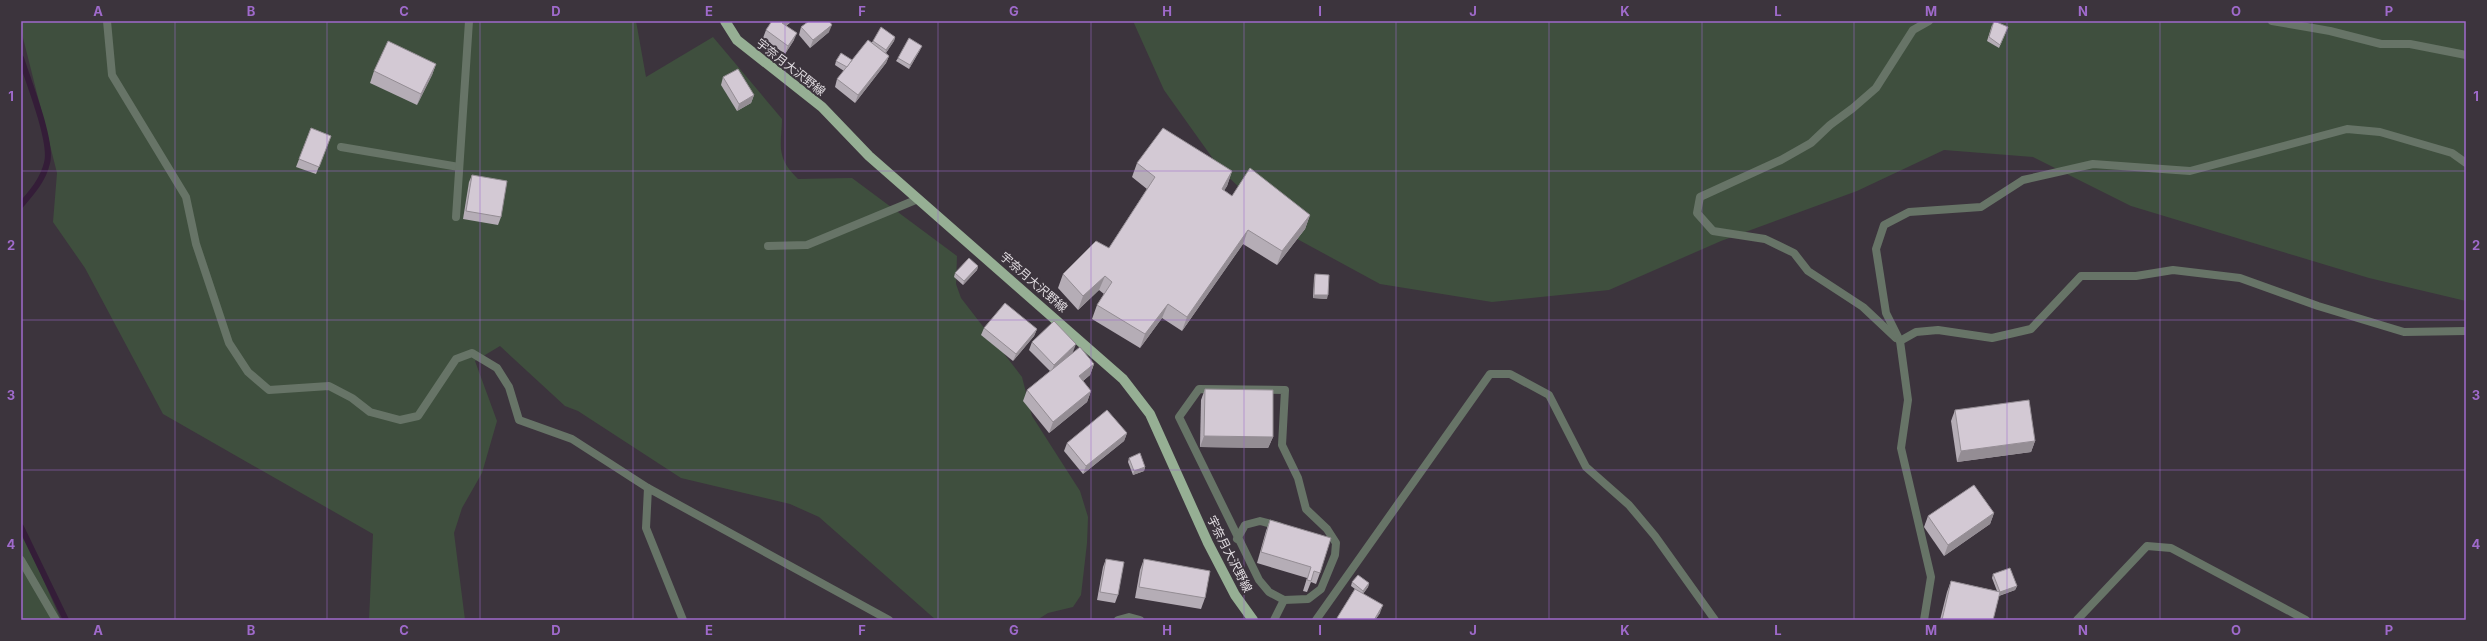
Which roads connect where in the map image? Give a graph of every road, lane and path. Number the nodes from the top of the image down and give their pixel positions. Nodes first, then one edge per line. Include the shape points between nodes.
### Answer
1 (107, 21) edge
2 (469, 21) edge
3 (725, 21) edge
4 (1929, 21) edge
5 (2272, 21) edge
6 (2466, 55) edge
7 (341, 147) dead end
8 (2466, 163) edge
9 (459, 167) junction
10 (918, 199) junction
11 (456, 217) dead end
12 (768, 246) dead end
13 (2466, 331) edge
14 (1900, 341) junction
15 (648, 488) junction
16 (1290, 530) edge
17 (1320, 538) edge
18 (1237, 539) junction
19 (1336, 543) junction
20 (21, 560) edge
21 (1284, 600) junction
22 (56, 620) edge
23 (683, 620) edge
24 (888, 620) edge
25 (1118, 620) edge
26 (1140, 620) edge
27 (1253, 620) edge
28 (1274, 620) edge
29 (1316, 620) edge
30 (1715, 620) edge
31 (1924, 620) edge
32 (2076, 620) edge
33 (2306, 620) edge

1 - 15 street via 112,75 186,197 196,244 229,343 248,372 269,390 329,386 352,398 370,412 400,420 418,416 456,360 472,353 497,368 508,387 519,420 572,439
2 - 9 street
3 - 10 main road, 宇奈月大沢野線 via 737,40 822,107 869,156
4 - 14 street via 1913,30 1876,88 1830,124 1811,143 1700,197 1696,213 1713,231 1765,239 1794,253 1808,271 1863,307
5 - 6 street via 2330,31 2381,44 2410,44
7 - 9 street
8 - 14 street via 2452,153 2388,134 2347,129 2190,172 2093,164 2023,180 1980,207 1909,212 1884,225 1876,249 1886,313
9 - 11 street
10 - 12 street via 807,245
10 - 27 main road, 宇奈月大沢野線 via 1123,380 1150,414 1208,542 1235,595
13 - 14 street via 2404,332 2318,306 2240,278 2173,270 2136,276 2081,276 2031,329 1992,338 1938,330 1916,332
14 - 31 street via 1908,400 1901,448 1931,577
15 - 23 street via 646,528
15 - 24 street
16 - 18 street via 1260,521 1245,525
17 - 19 street
18 - 19 street via 1179,417 1199,389 1285,390 1282,446 1298,478 1306,509 1327,529
18 - 21 street via 1259,580 1269,592
19 - 21 street via 1335,555 1321,589 1308,599
20 - 22 street
21 - 28 street
25 - 26 street via 1129,617
29 - 30 street via 1490,374 1510,374 1549,395 1586,467 1629,505 1655,536
32 - 33 street via 2147,546 2171,548

